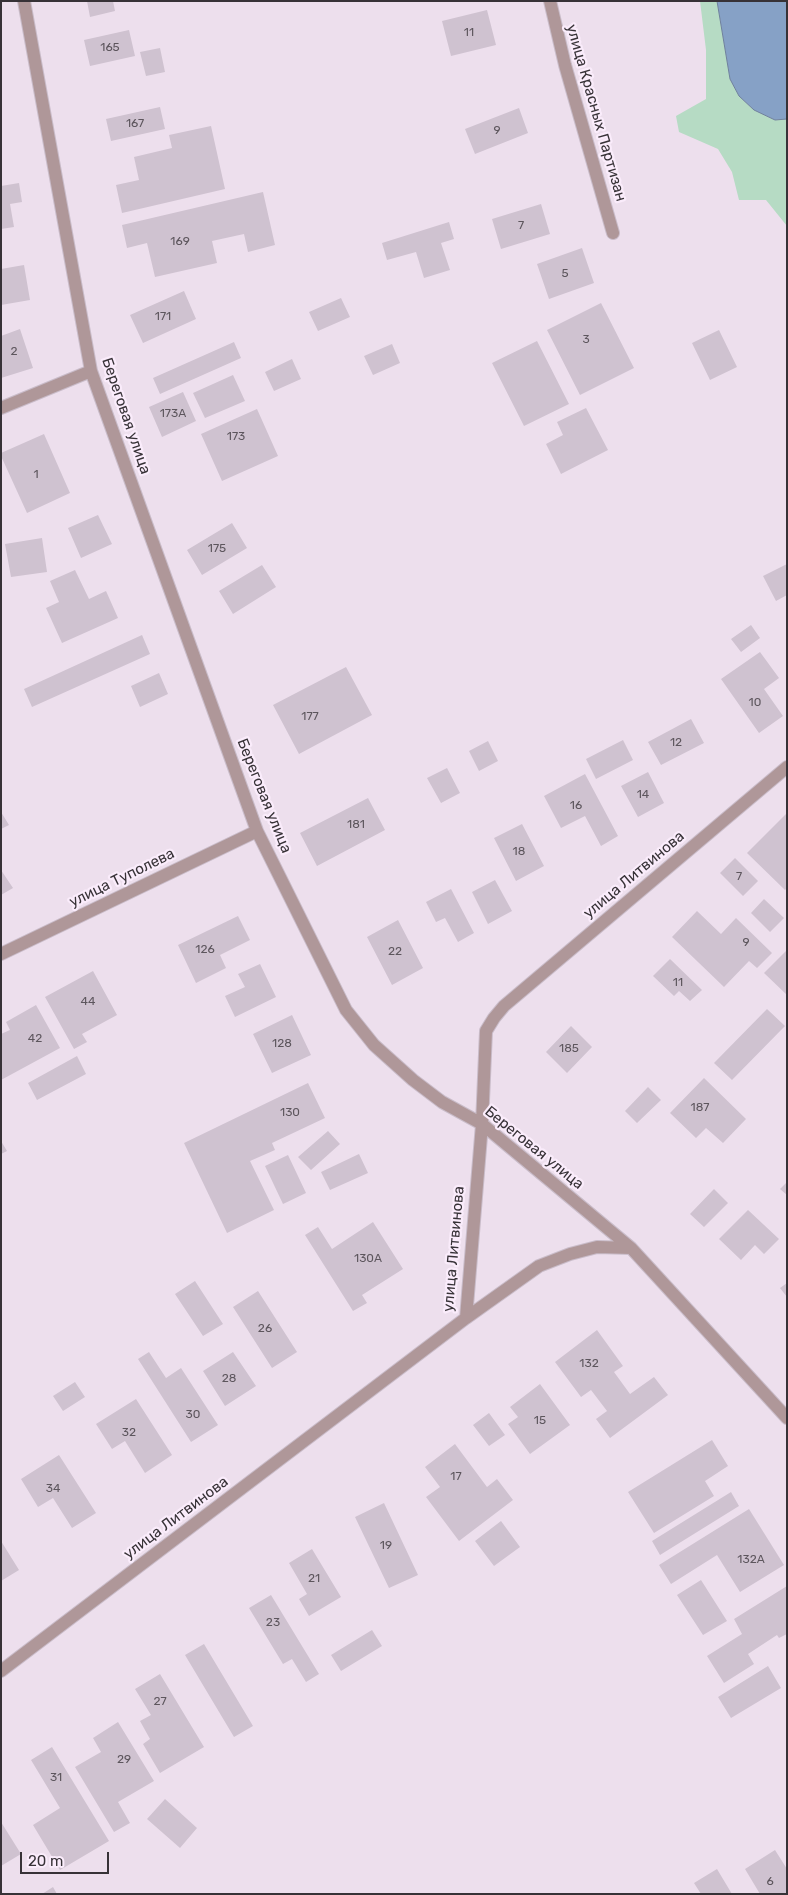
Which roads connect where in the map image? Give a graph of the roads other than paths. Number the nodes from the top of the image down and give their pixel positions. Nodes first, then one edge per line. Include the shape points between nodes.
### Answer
1 (24, 1) edge
2 (550, 1) edge
3 (613, 233) dead end
4 (91, 371) junction
5 (1, 408) edge
6 (787, 767) edge
7 (257, 831) junction
8 (1, 954) edge
9 (482, 1124) junction
10 (632, 1248) junction
11 (466, 1318) junction
12 (787, 1418) edge
13 (1, 1671) edge

1 - 4 street, Береговая улица
2 - 3 street, улица Красных Партизан
4 - 5 street
4 - 7 street, Береговая улица
6 - 9 street, улица Литвинова via 504,1006 486,1031
7 - 8 street, улица Туполева
7 - 9 street, Береговая улица via 346,1010 374,1045 413,1080 442,1102
9 - 10 street, Береговая улица
9 - 11 street, улица Литвинова
10 - 11 street via 597,1247 539,1266
10 - 12 street, Береговая улица
11 - 13 street, улица Литвинова

